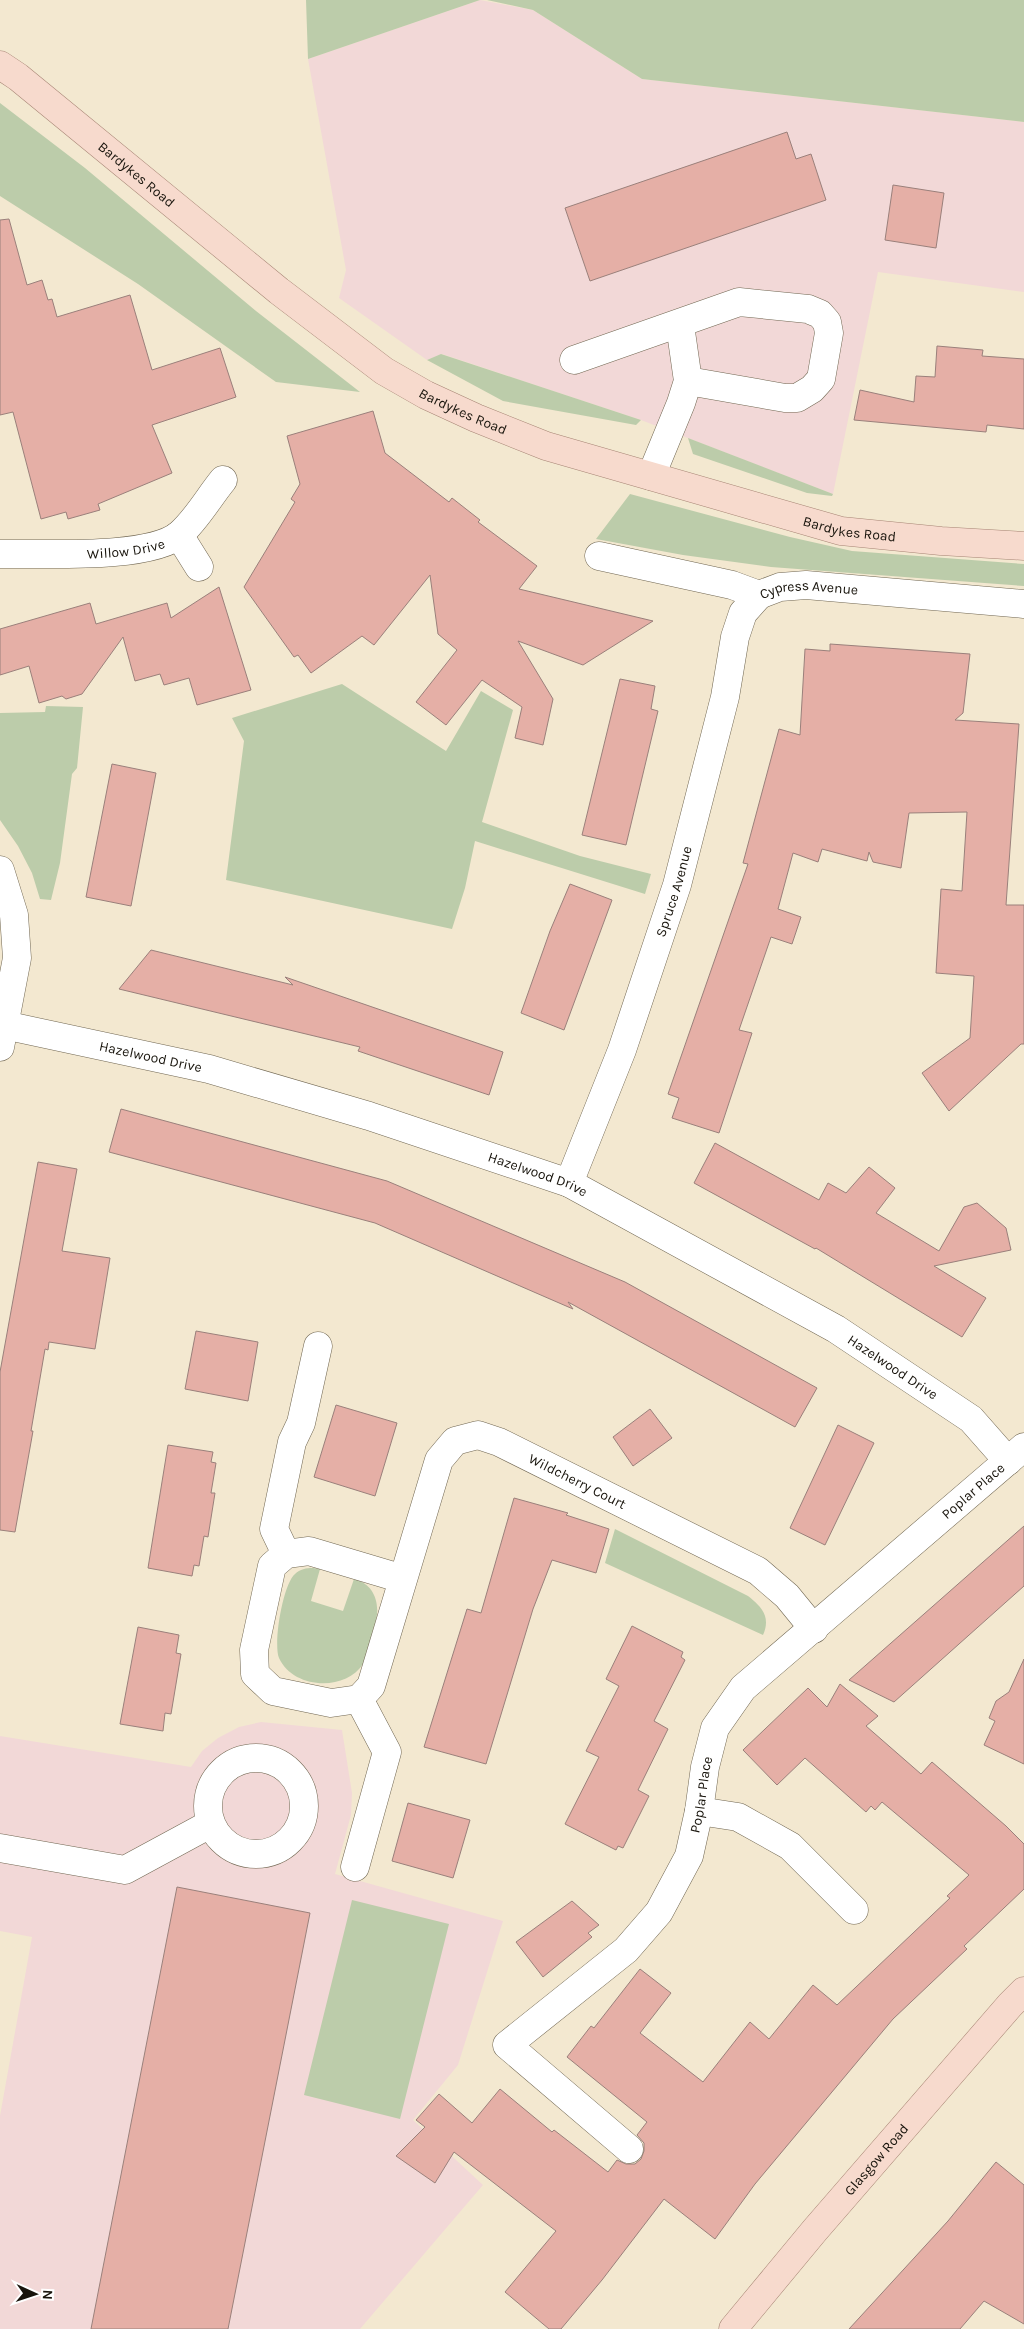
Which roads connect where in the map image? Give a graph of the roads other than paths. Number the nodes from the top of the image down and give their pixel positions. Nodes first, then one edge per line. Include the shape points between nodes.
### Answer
1 (0, 65) edge
2 (680, 324) junction
3 (574, 360) dead end
4 (688, 381) junction
5 (651, 476) junction
6 (223, 480) dead end
7 (180, 535) junction
8 (1024, 546) edge
9 (0, 554) edge
10 (599, 556) dead end
11 (200, 567) dead end
12 (759, 595) junction
13 (1024, 604) edge
14 (0, 870) edge
15 (2, 1036) edge
16 (569, 1183) junction
17 (318, 1346) dead end
18 (1016, 1454) edge
19 (286, 1554) junction
20 (403, 1578) junction
21 (814, 1629) junction
22 (358, 1699) junction
23 (699, 1811) junction
24 (210, 1824) dead end
25 (0, 1848) edge
26 (355, 1867) dead end
27 (854, 1910) dead end
28 (1024, 1991) edge
29 (629, 2149) dead end
30 (733, 2329) edge

1 - 5 main road, Bardykes Road via 18,76 384,372 476,418 546,446
2 - 3 street
2 - 4 street
2 - 4 street via 739,302 808,309 820,314 827,322 829,333 821,379 797,398
4 - 5 street
5 - 8 main road, Bardykes Road via 840,531
6 - 7 street, Willow Drive
7 - 9 street, Willow Drive via 125,552
7 - 11 street
10 - 12 street, Cypress Avenue via 732,584
12 - 13 street, Cypress Avenue via 780,587 806,585
12 - 16 street, Spruce Avenue via 743,613 735,637 725,698 677,885 622,1050
14 - 15 street via 14,915 17,958
15 - 16 street, Hazelwood Drive via 209,1069 369,1116
16 - 18 street, Hazelwood Drive via 836,1329 971,1419
17 - 19 street via 301,1423 292,1442 274,1529
18 - 21 street, Poplar Place
19 - 20 street via 309,1551
19 - 22 street via 272,1566 254,1650 255,1674 273,1691 331,1703
20 - 21 street, Wildcherry Court via 439,1460 455,1441 478,1435 499,1442 758,1571 787,1596
20 - 22 street, Wildcherry Court via 371,1686
21 - 23 street, Poplar Place via 743,1688 715,1728 705,1766
22 - 26 street via 387,1752
23 - 27 street via 738,1817 790,1846
23 - 29 street, Poplar Place via 689,1856 659,1912 626,1950 508,2045
24 - 25 street via 125,1870
28 - 30 main road, Glasgow Road

